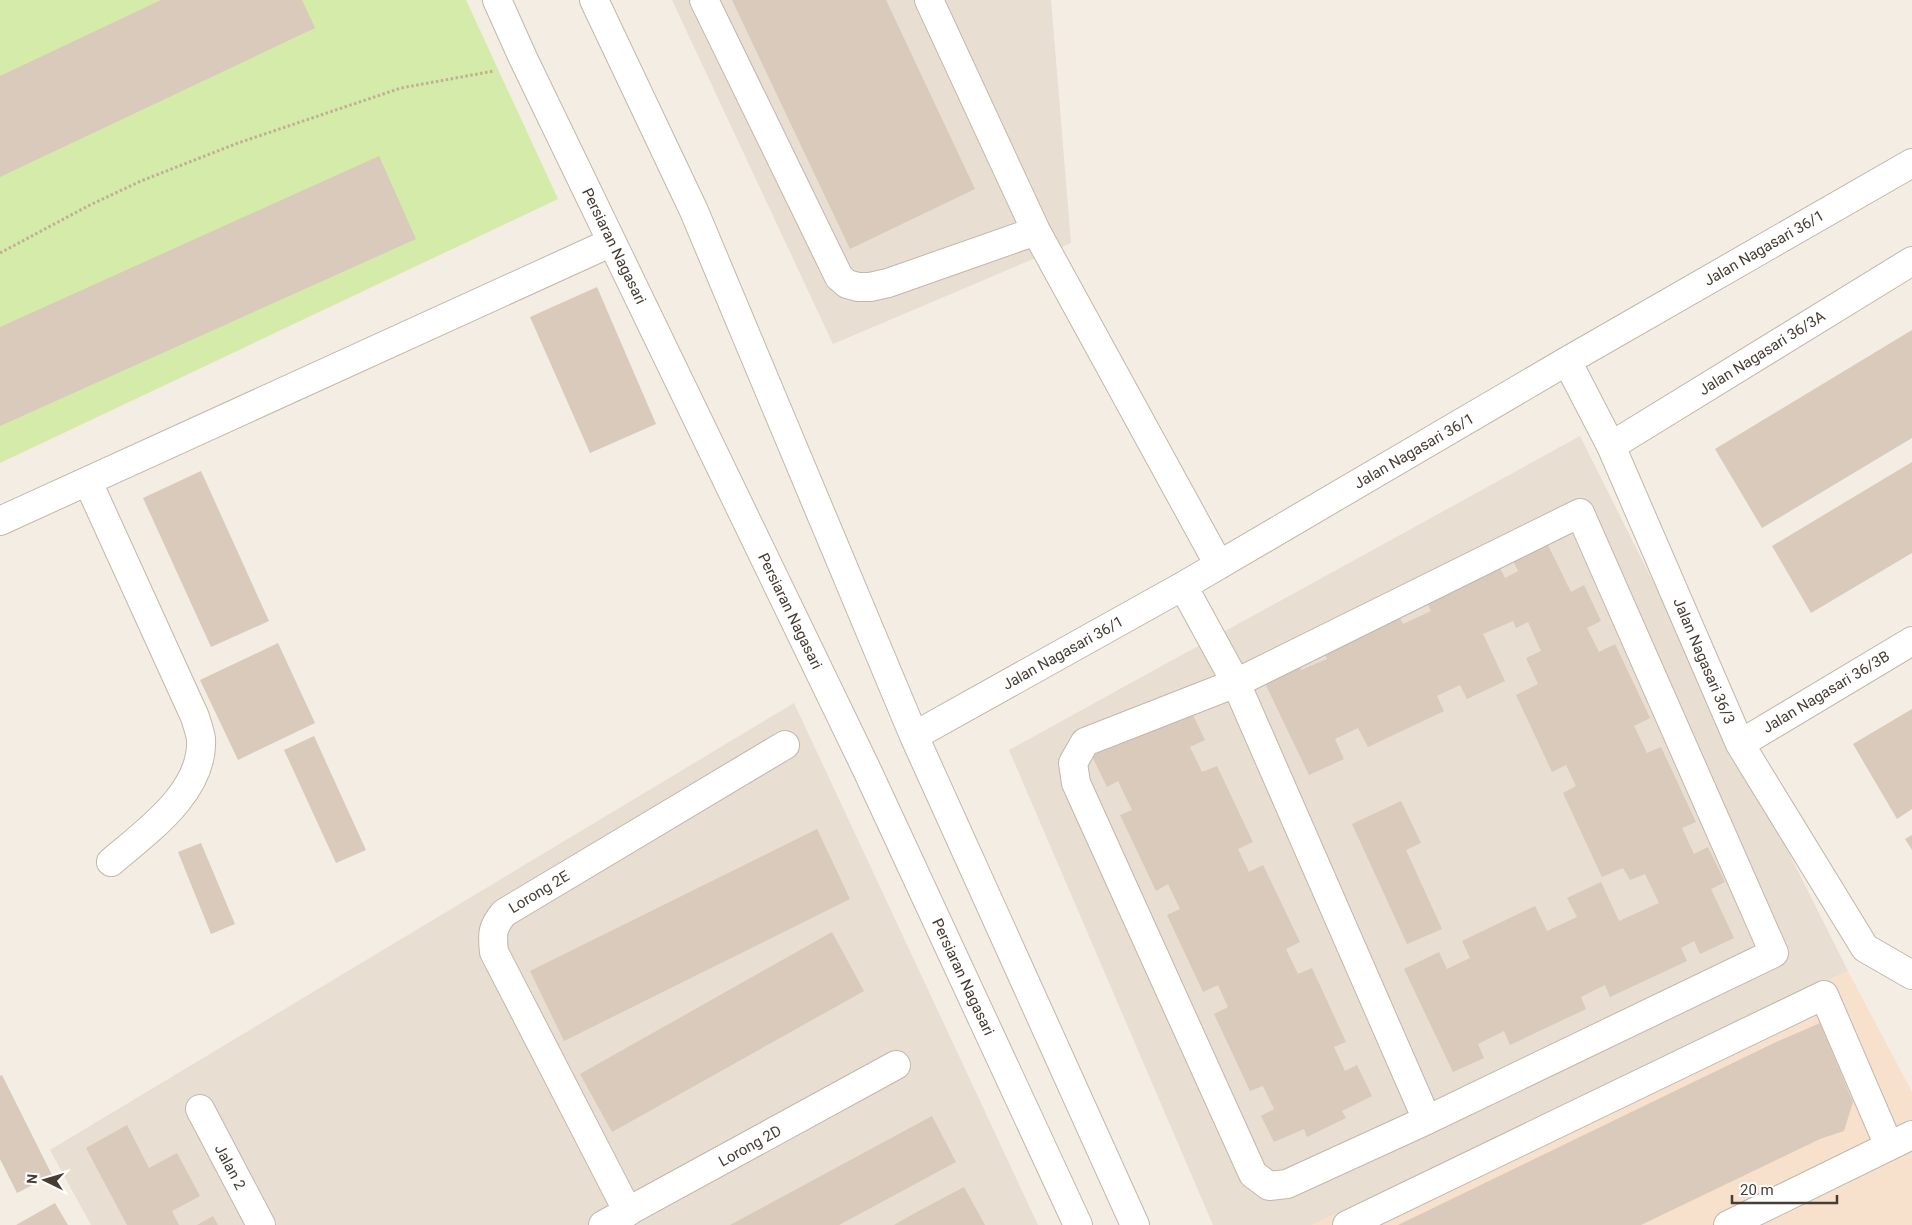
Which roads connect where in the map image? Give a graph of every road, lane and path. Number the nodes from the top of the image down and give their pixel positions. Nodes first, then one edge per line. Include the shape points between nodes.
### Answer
1 (496, 0) edge
2 (594, 0) edge
3 (704, 0) edge
4 (929, 0) edge
5 (523, 58) junction
6 (1908, 173) edge
7 (1036, 231) junction
8 (612, 242) junction
9 (0, 253) edge
10 (1912, 261) edge
11 (1567, 361) junction
12 (1612, 446) junction
13 (88, 482) junction
14 (0, 521) edge
15 (1220, 565) junction
16 (1183, 586) junction
17 (1912, 641) edge
18 (1236, 683) junction
19 (914, 736) junction
20 (1740, 744) junction
21 (785, 745) dead end
22 (111, 862) dead end
23 (1912, 975) edge
24 (896, 1065) dead end
25 (200, 1109) dead end
26 (1427, 1120) junction
27 (1900, 1140) edge
28 (641, 1214) edge
29 (261, 1225) edge
30 (603, 1225) edge
31 (1078, 1225) edge
32 (1135, 1225) edge
33 (1348, 1225) edge
34 (1728, 1225) edge

1 - 5 street, Persiaran Nagasari
2 - 19 street via 694,211
3 - 7 street via 839,276 847,284 858,288 888,282
4 - 7 street
5 - 8 street, Persiaran Nagasari
5 - 9 path via 491,72 401,88 238,144 141,181
6 - 11 street, Jalan Nagasari 36/1
7 - 15 street
8 - 13 street
8 - 31 street, Persiaran Nagasari via 866,768
10 - 12 street, Jalan Nagasari 36/3A
11 - 12 street, Jalan Nagasari 36/3
11 - 15 street, Jalan Nagasari 36/1
12 - 20 street, Jalan Nagasari 36/3
13 - 14 street
13 - 22 street via 195,717 201,738 196,770 186,790 163,817
15 - 16 street, Jalan Nagasari 36/1
16 - 18 street
16 - 19 street, Jalan Nagasari 36/1
17 - 20 street, Jalan Nagasari 36/3B
18 - 26 street
18 - 26 street via 1084,742 1073,763 1076,783 1253,1174 1269,1186 1287,1184
18 - 26 street via 1580,513 1774,953
19 - 32 street
20 - 23 street, Jalan Nagasari 36/3 via 1865,948
21 - 28 street, Lorong 2E via 504,913 495,923 492,936 494,952
24 - 28 street, Lorong 2D
25 - 29 street, Jalan 2
27 - 33 street via 1824,995
27 - 34 street
28 - 30 street, Lorong 2D

